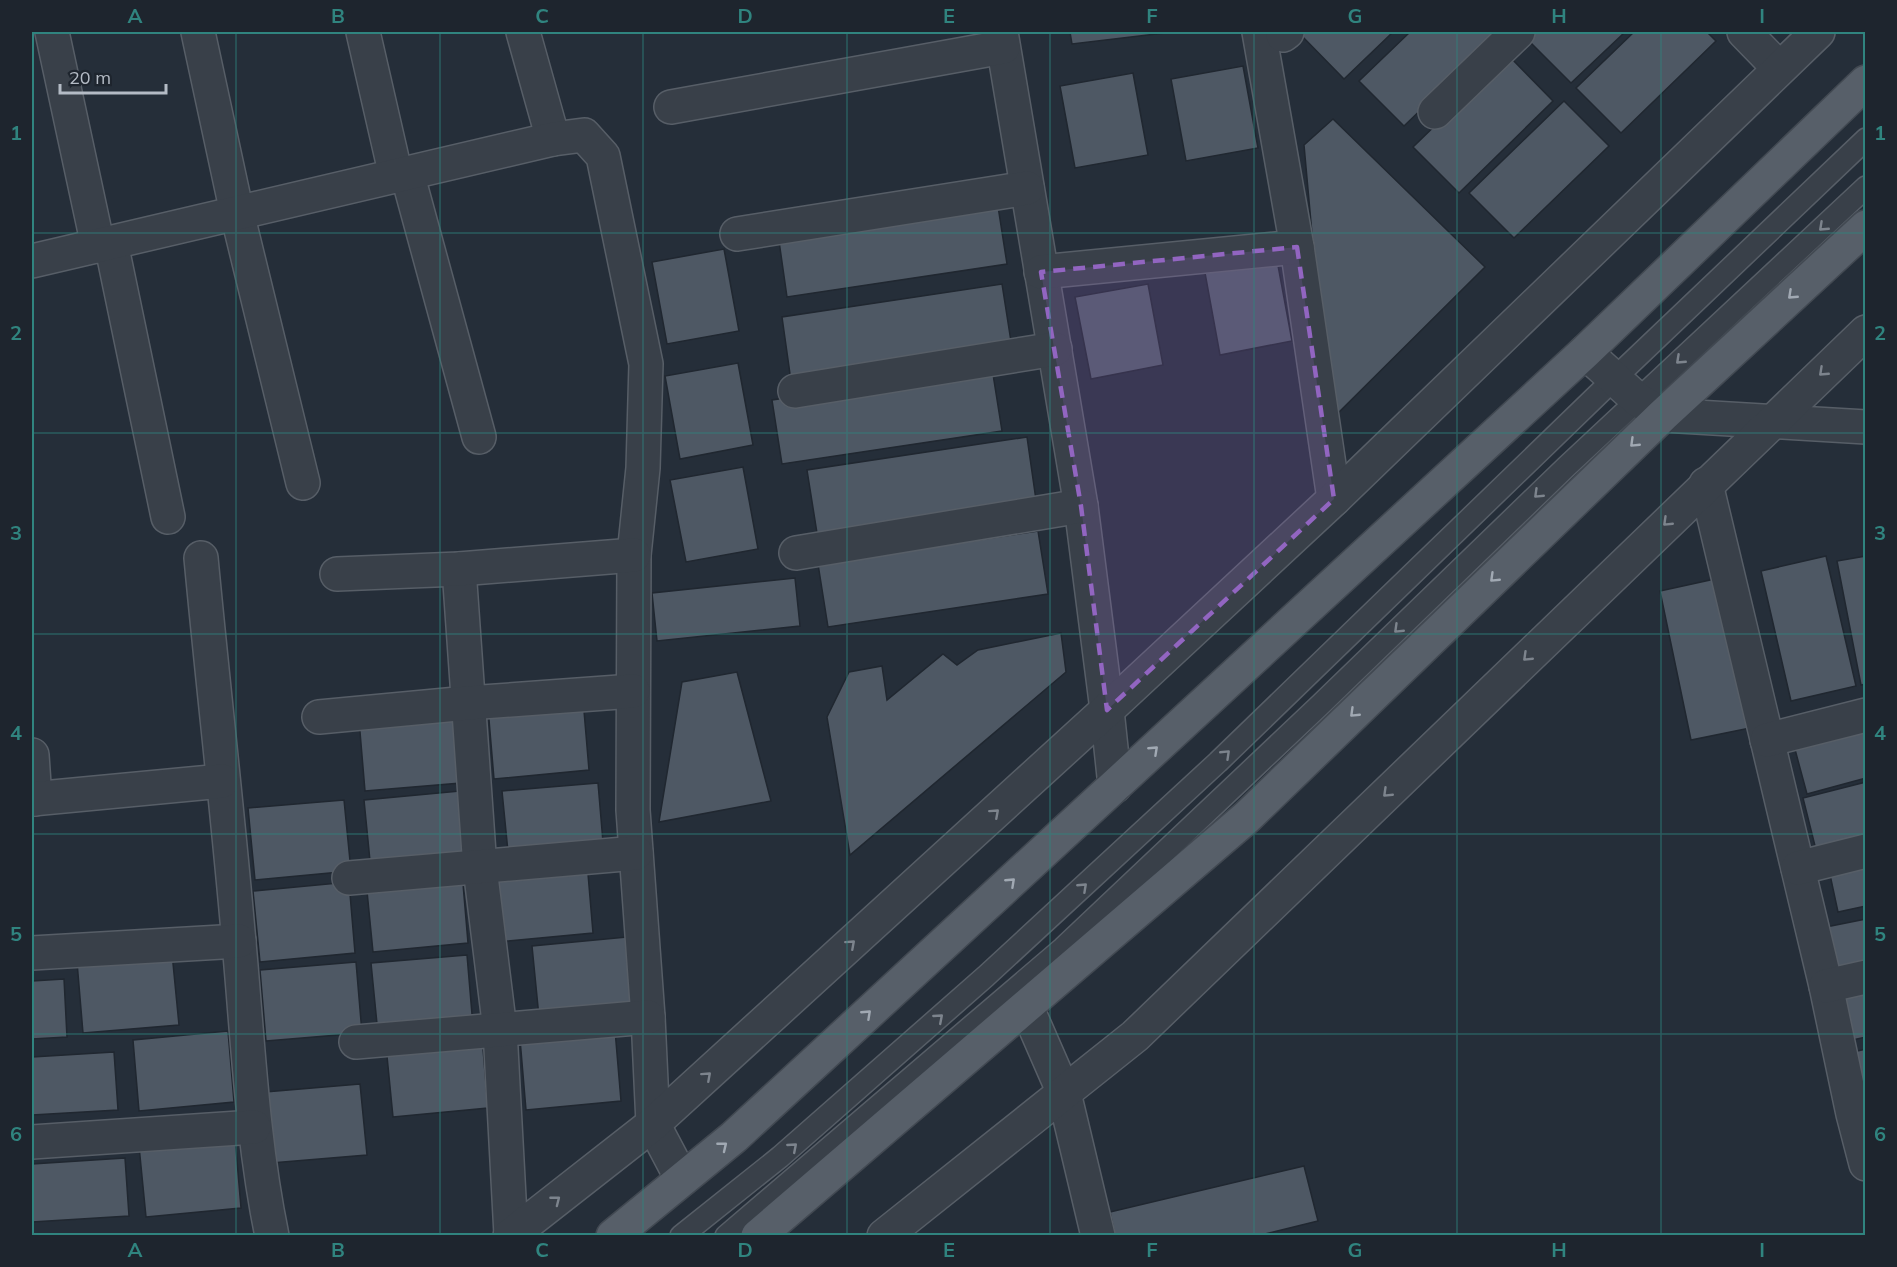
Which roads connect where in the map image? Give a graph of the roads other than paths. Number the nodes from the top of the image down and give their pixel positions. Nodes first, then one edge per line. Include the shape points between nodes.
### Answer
1 (52, 32) edge
2 (198, 32) edge
3 (363, 32) edge
4 (523, 32) edge
5 (1518, 32) edge
6 (1743, 32) edge
7 (1818, 32) edge
8 (1276, 33) edge
9 (1002, 39) edge
10 (1779, 68) junction
11 (1866, 82) edge
12 (671, 107) dead end
13 (1435, 112) dead end
14 (553, 139) junction
15 (1866, 140) edge
16 (401, 174) junction
17 (1866, 187) edge
18 (1027, 188) junction
19 (237, 213) junction
20 (1866, 226) edge
21 (737, 234) dead end
22 (105, 244) junction
23 (1297, 247) junction
24 (32, 261) edge
25 (1041, 272) junction
26 (1866, 332) edge
27 (1054, 349) junction
28 (1585, 352) junction
29 (1615, 378) junction
30 (795, 391) dead end
31 (1650, 408) junction
32 (1771, 422) junction
33 (1866, 427) edge
34 (479, 437) dead end
35 (303, 483) dead end
36 (1706, 484) junction
37 (1334, 499) junction
38 (1081, 506) junction
39 (168, 517) dead end
40 (796, 553) dead end
41 (634, 555) junction
42 (201, 558) dead end
43 (459, 569) junction
44 (337, 574) dead end
45 (633, 691) junction
46 (468, 703) junction
47 (1107, 710) junction
48 (1866, 715) edge
49 (319, 717) dead end
50 (1767, 740) junction
51 (32, 755) edge
52 (222, 782) junction
53 (1115, 786) junction
54 (33, 799) edge
55 (1866, 851) edge
56 (636, 853) junction
57 (480, 868) junction
58 (1798, 868) junction
59 (349, 878) dead end
60 (239, 940) junction
61 (32, 953) edge
62 (1866, 977) edge
63 (1826, 986) junction
64 (1026, 1006) junction
65 (648, 1017) junction
66 (500, 1030) junction
67 (356, 1042) dead end
68 (1064, 1093) junction
69 (1859, 1113) edge
70 (653, 1124) junction
71 (254, 1127) junction
72 (32, 1142) edge
73 (1866, 1164) edge
74 (682, 1179) junction
75 (511, 1235) edge
76 (272, 1236) edge
77 (613, 1236) edge
78 (681, 1236) edge
79 (726, 1236) edge
80 (758, 1236) edge
81 (884, 1236) edge
82 (1098, 1236) edge

1 - 22 street
2 - 19 street
3 - 16 street
4 - 14 street
5 - 13 street
6 - 10 street
7 - 10 street
8 - 23 street
9 - 12 street
9 - 18 street
10 - 37 street
11 - 28 main road
14 - 16 street
14 - 41 street via 585,135 603,156 646,364 643,468
15 - 29 lane
16 - 19 street
16 - 34 street
17 -> 31 lane
18 - 21 street
18 - 25 street
19 - 22 street
19 - 35 street
20 -> 31 main road
22 - 24 street
22 - 39 street
23 - 25 street
23 - 37 street
25 - 27 street
26 -> 32 street
27 - 30 street
27 - 38 street
28 - 29 street
53 -> 28 main road
29 - 31 street
78 -> 29 lane via 780,1157 986,976 1218,762
31 - 32 street
31 -> 64 main road via 1247,817
31 -> 79 lane via 1063,948
32 - 33 street
32 - 36 street
36 - 50 street
36 -> 68 street via 1136,1036
37 - 47 street
38 - 40 street
38 - 47 street
41 - 43 street
41 - 45 street
42 - 52 street
43 - 44 street
43 - 46 street
45 - 46 street
45 - 56 street
46 - 49 street
46 - 57 street
47 - 53 street
70 -> 47 street
48 - 50 street
50 - 58 street
51 - 54 street
52 - 54 street
52 - 60 street
74 -> 53 main road via 734,1137
55 - 58 street
56 - 57 street
56 - 65 street
57 - 59 street
57 - 66 street
58 - 63 street
60 - 61 street
60 - 71 street
62 - 63 street
63 - 69 street
64 - 68 street
64 - 80 main road
65 - 66 street
65 - 70 street
66 - 67 street
66 - 75 street
68 - 81 street
68 - 82 street
69 - 73 street
70 - 74 street
75 -> 70 street
71 - 72 street
71 - 76 street
74 - 77 main road

